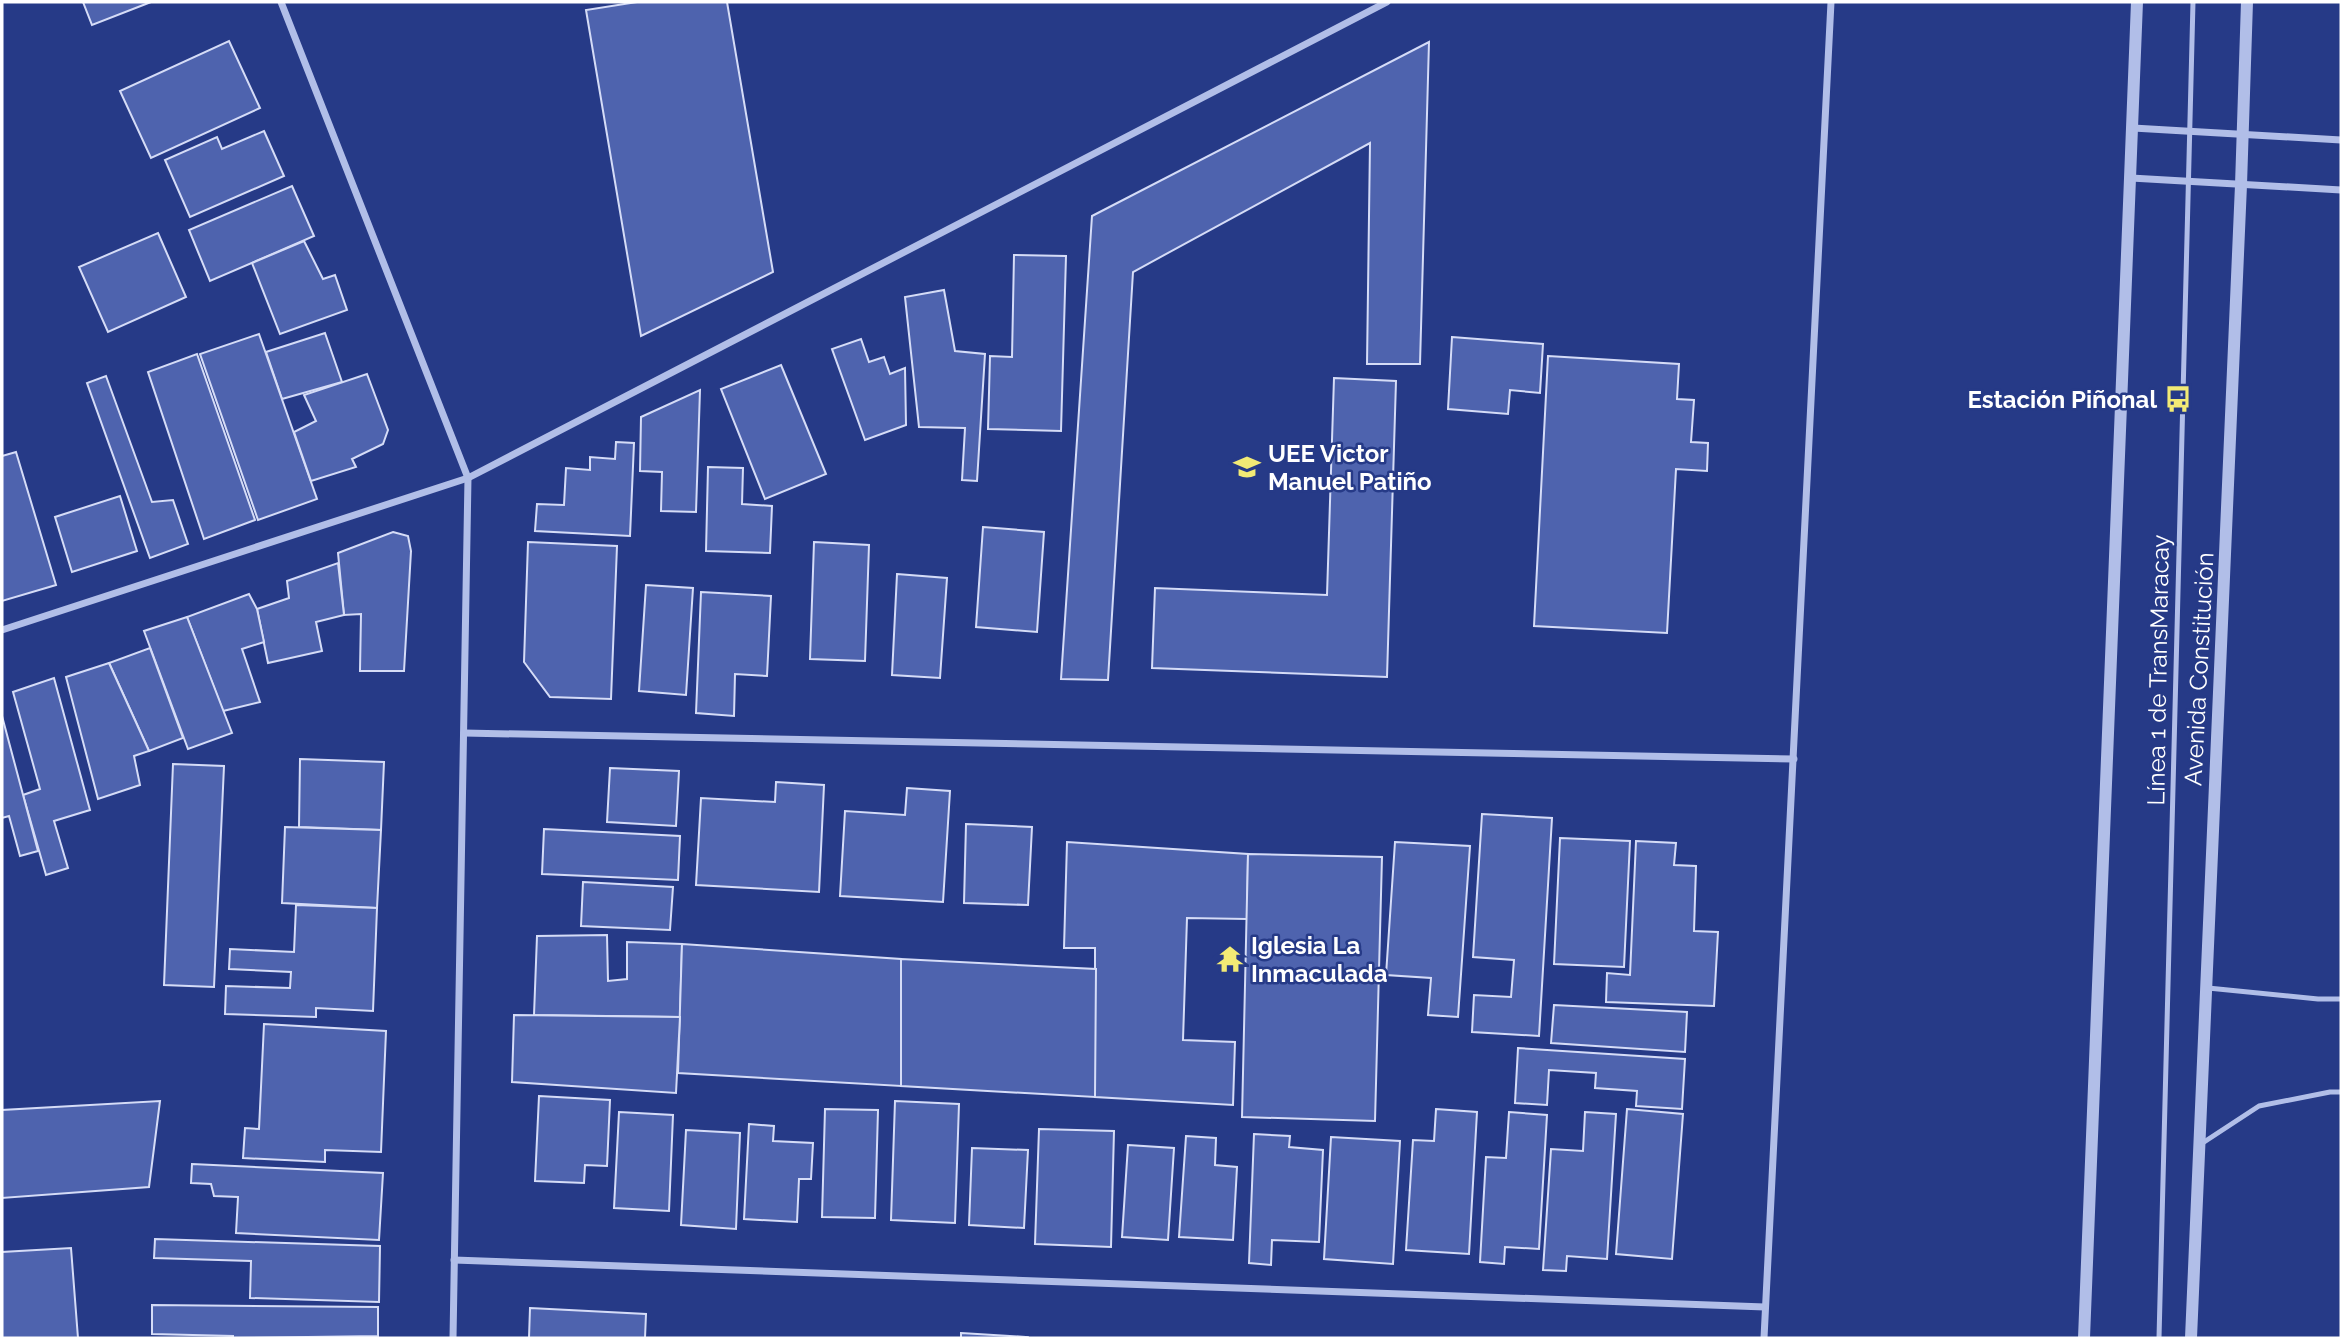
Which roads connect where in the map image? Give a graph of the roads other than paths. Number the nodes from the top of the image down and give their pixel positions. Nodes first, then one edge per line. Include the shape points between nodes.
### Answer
1 (281, 2) edge
2 (1387, 2) edge
3 (1831, 2) edge
4 (2137, 2) edge
5 (2193, 2) edge
6 (2247, 2) edge
7 (2133, 128) junction
8 (2189, 132) junction
9 (2243, 135) junction
10 (2341, 140) edge
11 (2131, 178) junction
12 (2188, 182) junction
13 (2241, 185) junction
14 (2341, 190) edge
15 (468, 478) junction
16 (2, 629) edge
17 (464, 733) junction
18 (1794, 760) junction
19 (2206, 988) junction
20 (2341, 999) edge
21 (2341, 1092) edge
22 (2198, 1145) junction
23 (454, 1260) junction
24 (1765, 1307) junction
25 (453, 1338) edge
26 (1764, 1338) edge
27 (2084, 1338) edge
28 (2160, 1338) edge
29 (2191, 1338) edge

1 - 15 street
2 - 15 street
3 - 18 street
4 - 7 street
5 - 8 lane, Línea 1 de TransMaracay
6 - 9 street, Avenida Constitución
7 - 8 street
7 - 11 street
8 - 9 street
8 - 12 lane, Línea 1 de TransMaracay
9 - 10 street
9 - 13 street, Avenida Constitución
11 - 12 street
11 - 27 street
12 - 13 street
12 - 28 lane, Línea 1 de TransMaracay
13 - 14 street
13 - 19 street, Avenida Constitución
15 - 16 street
15 - 17 street
17 - 18 street
17 - 23 street
18 - 24 street
19 - 20 lane
19 - 22 street, Avenida Constitución
21 - 22 lane via 2259,1106
22 - 29 street, Avenida Constitución
23 - 24 street
23 - 25 street
24 - 26 street

